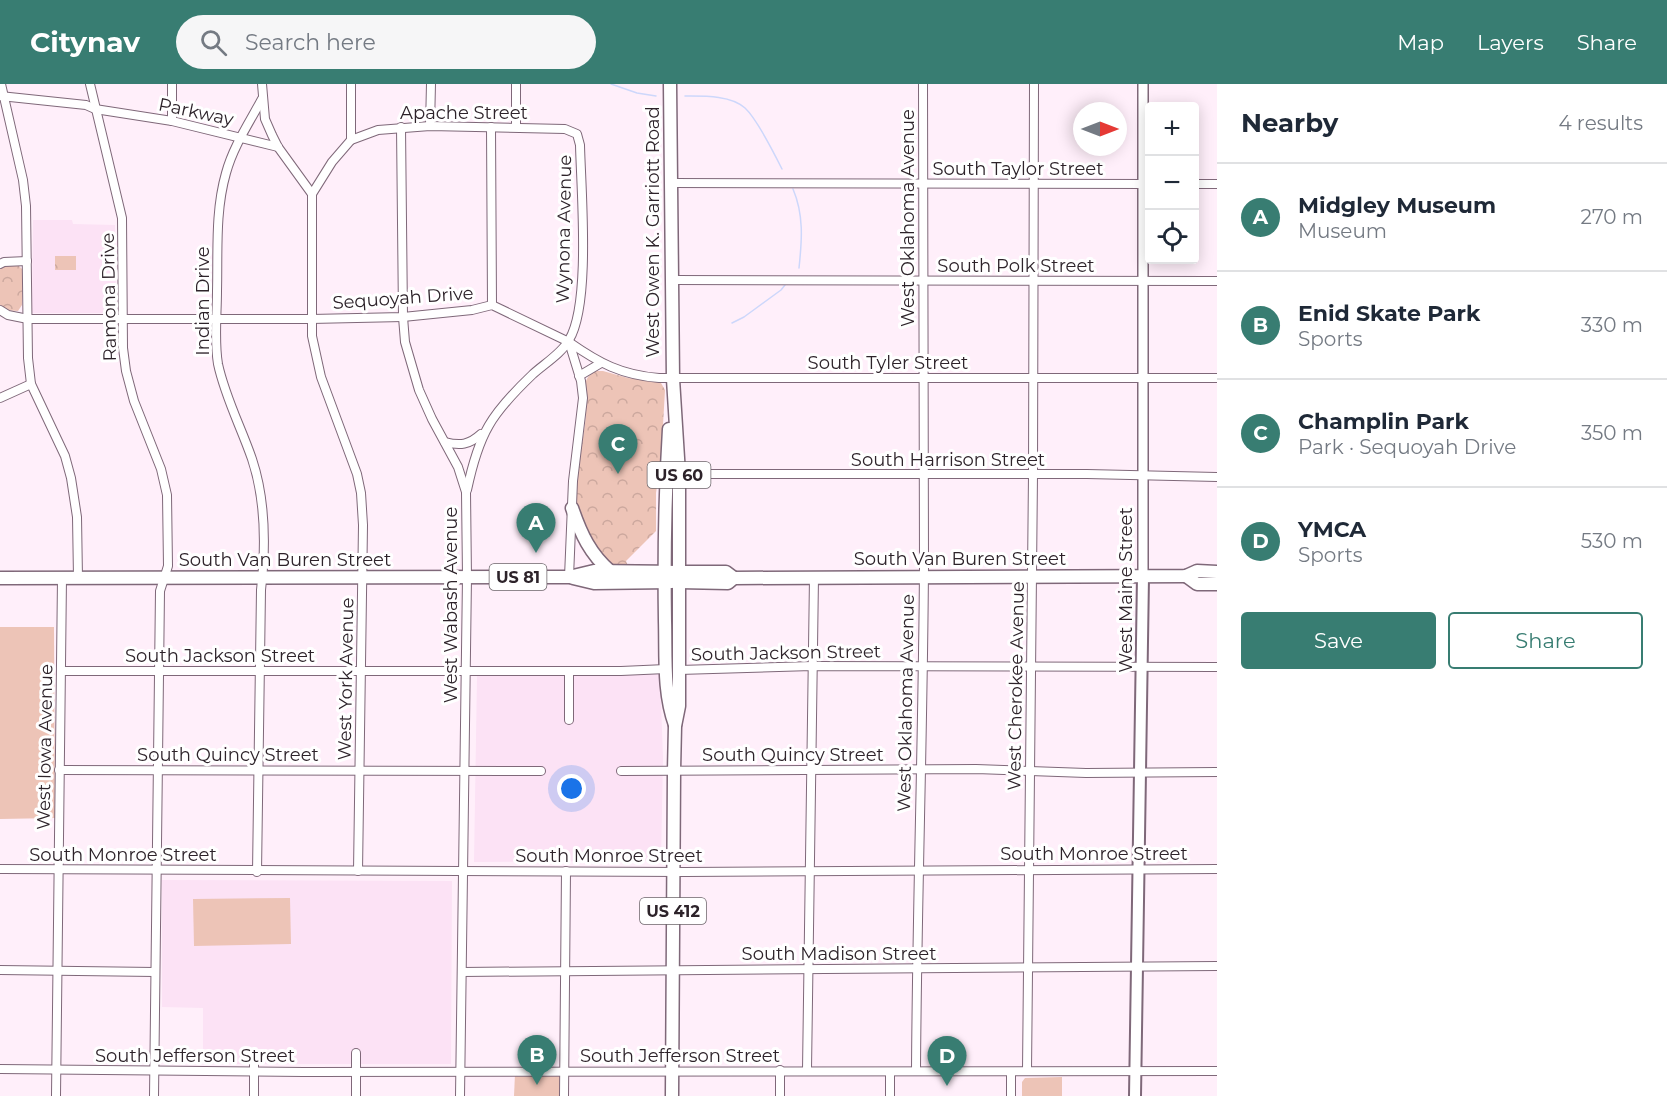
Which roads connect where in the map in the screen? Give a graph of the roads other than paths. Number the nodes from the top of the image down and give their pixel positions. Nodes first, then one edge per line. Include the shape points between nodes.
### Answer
1 (1, 84) edge
2 (90, 84) edge
3 (172, 84) edge
4 (262, 84) edge
5 (351, 84) edge
6 (431, 84) edge
7 (516, 84) edge
8 (670, 84) edge
9 (923, 84) edge
10 (1034, 84) edge
11 (1143, 84) edge
12 (2, 96) edge
13 (262, 99) junction
14 (95, 109) junction
15 (172, 121) junction
16 (430, 126) junction
17 (491, 127) junction
18 (516, 127) junction
19 (401, 128) junction
20 (577, 134) joint
21 (240, 137) junction
22 (351, 140) junction
23 (278, 147) junction
24 (1145, 156) edge
25 (671, 183) junction
26 (922, 183) junction
27 (1034, 184) junction
28 (1145, 184) edge
29 (1199, 184) edge
30 (1217, 184) edge
31 (312, 194) junction
32 (1145, 210) edge
33 (27, 261) junction
34 (0, 264) edge
35 (672, 279) junction
36 (922, 281) junction
37 (1033, 281) junction
38 (1143, 281) junction
39 (1217, 281) edge
40 (492, 304) junction
41 (0, 310) edge
42 (403, 317) junction
43 (28, 319) junction
44 (122, 319) junction
45 (217, 319) junction
46 (311, 320) junction
47 (568, 342) junction
48 (602, 363) junction
49 (579, 375) junction
50 (1033, 377) junction
51 (1143, 377) junction
52 (924, 378) junction
53 (1217, 378) edge
54 (673, 379) junction
55 (31, 384) junction
56 (0, 398) edge
57 (484, 432) junction
58 (445, 442) junction
59 (679, 474) junction
60 (1034, 474) junction
61 (924, 475) junction
62 (1143, 476) junction
63 (1217, 477) edge
64 (466, 492) junction
65 (572, 508) junction
66 (611, 572) junction
67 (1217, 572) edge
68 (1186, 576) junction
69 (467, 577) junction
70 (569, 577) junction
71 (665, 577) junction
72 (679, 577) junction
73 (814, 577) junction
74 (924, 577) junction
75 (1143, 577) junction
76 (62, 578) junction
77 (78, 578) junction
78 (165, 578) junction
79 (263, 578) junction
80 (363, 578) junction
81 (1033, 578) junction
82 (0, 579) edge
83 (1217, 584) edge
84 (922, 665) junction
85 (812, 666) junction
86 (1032, 666) junction
87 (1142, 666) junction
88 (1217, 667) edge
89 (666, 669) junction
90 (466, 670) junction
91 (680, 670) junction
92 (61, 671) junction
93 (161, 671) junction
94 (260, 671) junction
95 (361, 671) junction
96 (569, 671) junction
97 (569, 720) dead end
98 (675, 726) junction
99 (259, 769) junction
100 (811, 769) junction
101 (59, 770) junction
102 (159, 770) junction
103 (921, 770) junction
104 (1030, 770) junction
105 (359, 771) junction
106 (464, 771) junction
107 (542, 771) dead end
108 (621, 771) dead end
109 (674, 771) junction
110 (1217, 772) edge
111 (1140, 773) junction
112 (0, 869) edge
113 (1138, 869) junction
114 (1217, 869) edge
115 (58, 870) junction
116 (918, 870) junction
117 (1029, 870) junction
118 (158, 871) junction
119 (358, 871) junction
120 (463, 871) junction
121 (566, 871) junction
122 (674, 871) junction
123 (810, 871) junction
124 (257, 872) junction
125 (1217, 966) edge
126 (1137, 967) junction
127 (917, 968) junction
128 (1028, 968) junction
129 (808, 969) junction
130 (0, 970) edge
131 (57, 970) junction
132 (673, 970) junction
133 (565, 971) junction
134 (155, 972) junction
135 (462, 972) junction
136 (254, 1053) dead end
137 (356, 1053) dead end
138 (0, 1069) edge
139 (56, 1069) junction
140 (672, 1070) junction
141 (780, 1070) junction
142 (807, 1070) junction
143 (155, 1071) junction
144 (254, 1071) junction
145 (460, 1071) junction
146 (564, 1071) junction
147 (916, 1071) junction
148 (1027, 1071) junction
149 (1135, 1071) junction
150 (1217, 1071) edge
151 (356, 1072) junction
152 (890, 1072) junction
153 (1011, 1072) junction
154 (56, 1096) edge
155 (154, 1096) edge
156 (254, 1096) edge
157 (356, 1096) edge
158 (460, 1096) edge
159 (564, 1096) edge
160 (672, 1096) edge
161 (780, 1096) edge
162 (890, 1096) edge
163 (1011, 1096) edge
164 (1135, 1096) edge

1 - 12 street
2 - 14 street, Ramona Drive
3 - 15 street
4 - 13 street
5 - 22 street
6 - 16 street
7 - 18 street
8 - 25 main road, West Owen K. Garriott Road / US 60
9 - 26 street, West Oklahoma Avenue
10 - 27 street, West Cherokee Avenue
11 - 24 street, West Maine Street
12 - 14 street, Parkway
12 - 33 street via 23,180
13 - 21 street, Indian Drive
13 - 23 street via 265,119
14 - 15 street, Parkway
14 - 44 street, Ramona Drive via 122,218
15 - 21 street, Parkway
16 - 17 street, Apache Street
16 - 19 street, Apache Street
17 - 18 street, Apache Street
17 - 40 street
18 - 20 street, Apache Street via 565,129
19 - 22 street, Apache Street via 378,130
19 - 42 street, West Wabash Avenue
20 - 47 street, Wynona Avenue via 582,280 575,327
21 - 23 street, Parkway
21 - 45 street, Indian Drive via 226,171 219,208
22 - 31 street
23 - 31 street
25 - 26 street, South Taylor Street
25 - 35 main road, West Owen K. Garriott Road / US 60
26 - 27 street, South Taylor Street
26 - 36 street, West Oklahoma Avenue
27 - 28 street, South Taylor Street
27 - 37 street, West Cherokee Avenue
29 - 30 street
31 - 46 street, West York Avenue
32 - 38 street, West Maine Street
33 - 34 street
33 - 43 street
35 - 36 street, South Polk Street
35 - 54 main road, West Owen K. Garriott Road / US 60
36 - 37 street, South Polk Street
36 - 52 street, West Oklahoma Avenue
37 - 38 street, South Polk Street
37 - 50 street, West Cherokee Avenue
38 - 39 street, South Polk Street
38 - 51 street, West Maine Street
40 - 42 street, Sequoyah Drive via 472,310
40 - 47 street, Sequoyah Drive
41 - 43 street, Sequoyah Drive
42 - 46 street, Sequoyah Drive
42 - 58 street, West Wabash Avenue via 405,342 419,390
43 - 44 street, Sequoyah Drive
43 - 55 street
44 - 45 street, Sequoyah Drive
44 - 78 street, Ramona Drive via 126,371 167,495
45 - 46 street, Sequoyah Drive
45 - 79 street, Indian Drive via 218,363 262,494
46 - 80 street, West York Avenue via 321,376 361,493
47 - 48 street, South Tyler Street
47 - 49 street
47 - 57 street, Wynona Avenue via 499,409
48 - 49 street
48 - 54 street, South Tyler Street via 641,377
49 - 65 street via 584,398
50 - 51 street, South Tyler Street
50 - 52 street, South Tyler Street
50 - 60 street, West Cherokee Avenue
51 - 53 street, South Tyler Street
51 - 62 street, West Maine Street
52 - 54 street, South Tyler Street
52 - 61 street, West Oklahoma Avenue
54 - 59 main road, West Owen K. Garriott Road / US 60
54 - 71 main road, West Owen K. Garriott Road / US 60
55 - 56 street
55 - 77 street via 72,478
57 - 58 street, Wynona Avenue via 469,444
57 - 64 street, Wynona Avenue
58 - 64 street, West Wabash Avenue
59 - 61 street, South Harrison Street
59 - 72 main road, West Owen K. Garriott Road / US 60
60 - 61 street, South Harrison Street
60 - 62 street, South Harrison Street
60 - 81 street, West Cherokee Avenue
61 - 74 street, West Oklahoma Avenue
62 - 63 street, South Harrison Street
62 - 75 street, West Maine Street
64 - 69 street, West Wabash Avenue
65 - 66 main road via 590,550
65 - 70 street
66 - 70 main road, South Van Buren Street / US 81
66 - 71 main road, South Van Buren Street / US 81
67 - 68 main road via 1197,571
68 - 75 main road, South Van Buren Street
68 - 83 main road via 1197,584
69 - 70 main road, South Van Buren Street / US 81
69 - 80 main road, South Van Buren Street / US 81
69 - 90 street, West Wabash Avenue
70 - 71 main road, South Van Buren Street / US 81 via 594,583
71 - 72 main road, South Van Buren Street
71 - 89 main road, West Owen K. Garriott Road / US 412
72 - 73 main road, South Van Buren Street via 726,572 734,578
72 - 91 main road, West Owen K. Garriott Road / US 412
73 - 74 main road, South Van Buren Street
73 - 85 street
74 - 81 main road, South Van Buren Street
74 - 84 street, West Oklahoma Avenue
75 - 81 main road, South Van Buren Street
75 - 87 main road, West Maine Street
76 - 77 main road, South Van Buren Street / US 81
76 - 82 main road, South Van Buren Street / US 81
76 - 92 street, West Iowa Avenue
77 - 78 main road, South Van Buren Street / US 81
78 - 79 main road, South Van Buren Street / US 81
78 - 93 street, Ramona Drive via 160,591
79 - 80 main road, South Van Buren Street / US 81
79 - 94 street, Indian Drive
80 - 95 street, West York Avenue
81 - 86 street, West Cherokee Avenue
84 - 85 street, South Jackson Street
84 - 86 street, South Jackson Street
84 - 103 street, West Oklahoma Avenue
85 - 91 street, South Jackson Street
85 - 100 street
86 - 87 street, South Jackson Street
86 - 104 street, West Cherokee Avenue
87 - 88 street, South Jackson Street
87 - 111 main road, West Maine Street
89 - 96 street, South Jackson Street
89 - 98 main road, West Owen K. Garriott Road / US 412 via 668,705
90 - 95 street, South Jackson Street
90 - 96 street, South Jackson Street
90 - 106 street, West Wabash Avenue
91 - 98 main road, West Owen K. Garriott Road / US 412
92 - 93 street, South Jackson Street
92 - 101 street, West Iowa Avenue
93 - 94 street, South Jackson Street
93 - 102 street, Ramona Drive
94 - 95 street, South Jackson Street
94 - 99 street, Indian Drive
95 - 105 street, West York Avenue
96 - 97 street
98 - 109 main road, West Owen K. Garriott Road / US 412
99 - 102 street, South Quincy Street
99 - 105 street, South Quincy Street
99 - 124 street, Indian Drive
100 - 103 street, South Quincy Street
100 - 109 street, South Quincy Street
100 - 123 street
101 - 102 street, South Quincy Street
101 - 115 street, West Iowa Avenue
102 - 118 street, Ramona Drive
103 - 104 street, South Quincy Street
103 - 116 street, West Oklahoma Avenue
104 - 111 street, South Quincy Street
104 - 117 street, West Cherokee Avenue
105 - 106 street, South Quincy Street
105 - 119 street, West York Avenue
106 - 107 street, South Quincy Street
106 - 120 street, West Wabash Avenue
108 - 109 street, South Quincy Street
109 - 122 main road, West Owen K. Garriott Road / US 412
110 - 111 street, South Quincy Street
111 - 113 main road, West Maine Street
112 - 115 street, South Monroe Street
113 - 114 street, South Monroe Street
113 - 117 street, South Monroe Street
113 - 126 main road, West Maine Street
115 - 118 street, South Monroe Street
115 - 131 street, West Iowa Avenue
116 - 117 street, South Monroe Street
116 - 123 street, South Monroe Street
116 - 127 street, West Oklahoma Avenue
117 - 128 street, West Cherokee Avenue
118 - 124 street, South Monroe Street
118 - 134 street, Ramona Drive
119 - 120 street, South Monroe Street
119 - 124 street, South Monroe Street
120 - 121 street, South Monroe Street
120 - 135 street, West Wabash Avenue
121 - 122 street, South Monroe Street
121 - 133 street
122 - 123 street, South Monroe Street
122 - 132 main road, West Owen K. Garriott Road / US 412
123 - 129 street
125 - 126 street, South Madison Street
126 - 128 street, South Madison Street
126 - 149 main road, West Maine Street
127 - 128 street, South Madison Street
127 - 129 street, South Madison Street
127 - 147 street, West Oklahoma Avenue
128 - 148 street, West Cherokee Avenue
129 - 132 street, South Madison Street
129 - 142 street
130 - 131 street
131 - 134 street
131 - 139 street, West Iowa Avenue
132 - 133 street, South Madison Street
132 - 140 main road, West Owen K. Garriott Road / US 412
133 - 135 street, South Madison Street
133 - 146 street
134 - 143 street, Ramona Drive
135 - 145 street, West Wabash Avenue
136 - 144 street
137 - 151 street
138 - 139 street, South Jefferson Street
139 - 143 street, South Jefferson Street
139 - 154 street, West Iowa Avenue
140 - 141 street, South Jefferson Street
140 - 146 street, South Jefferson Street
140 - 160 main road, West Owen K. Garriott Road / US 412
141 - 142 street, South Jefferson Street
141 - 161 street
142 - 152 street, South Jefferson Street
143 - 144 street, South Jefferson Street
143 - 155 street, Ramona Drive
144 - 151 street, South Jefferson Street
144 - 156 street
145 - 146 street, South Jefferson Street
145 - 151 street, South Jefferson Street
145 - 158 street, West Wabash Avenue
146 - 159 street
147 - 152 street, South Jefferson Street
147 - 153 street, South Jefferson Street
148 - 149 street, South Jefferson Street
148 - 153 street, South Jefferson Street
149 - 150 street, South Jefferson Street
149 - 164 main road, West Maine Street
151 - 157 street
152 - 162 street
153 - 163 street

